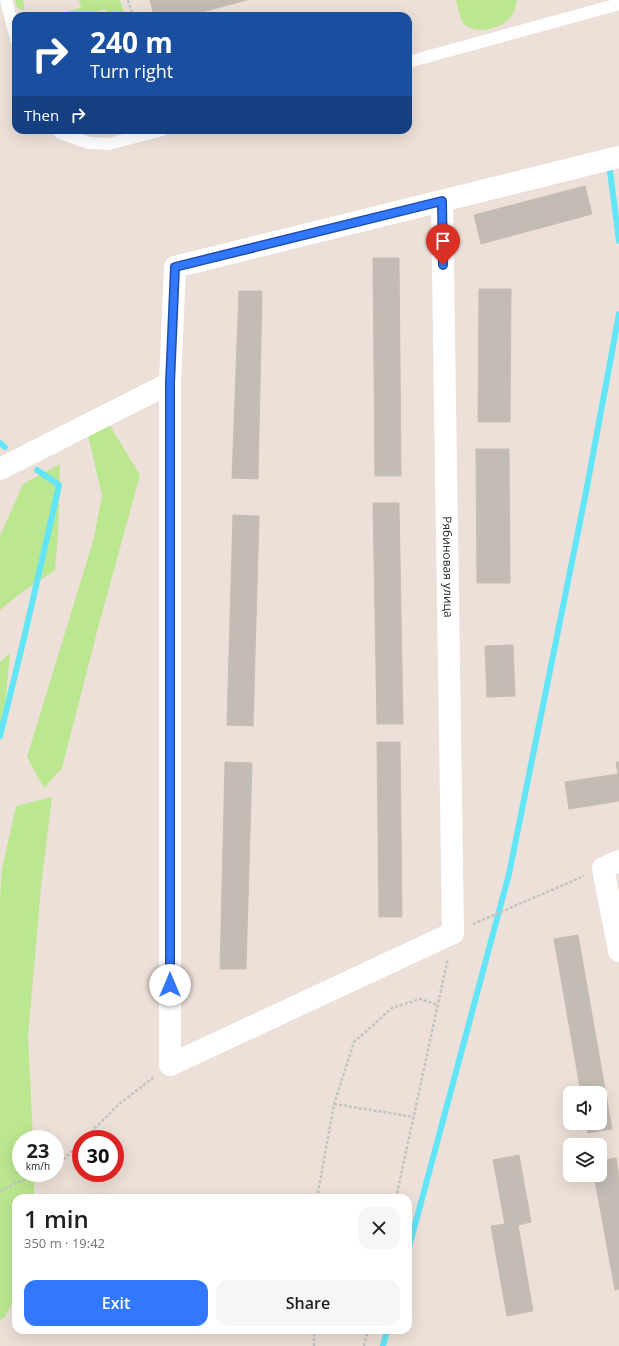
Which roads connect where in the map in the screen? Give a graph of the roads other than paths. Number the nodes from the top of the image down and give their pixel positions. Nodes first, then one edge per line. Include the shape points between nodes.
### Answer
1 (6, 0) edge
2 (619, 4) edge
3 (12, 23) edge
4 (412, 61) edge
5 (63, 134) edge
6 (147, 134) edge
7 (619, 157) edge
8 (442, 201) junction
9 (170, 383) junction
10 (0, 468) edge
11 (611, 864) edge
12 (619, 951) edge

1 - 3 lane
2 - 4 lane
5 - 6 lane via 89,143 109,144
7 - 8 street
8 - 9 street via 175,267
8 - 9 street, Рябиновая улица via 454,933 170,1065
9 - 10 street
11 - 12 street

